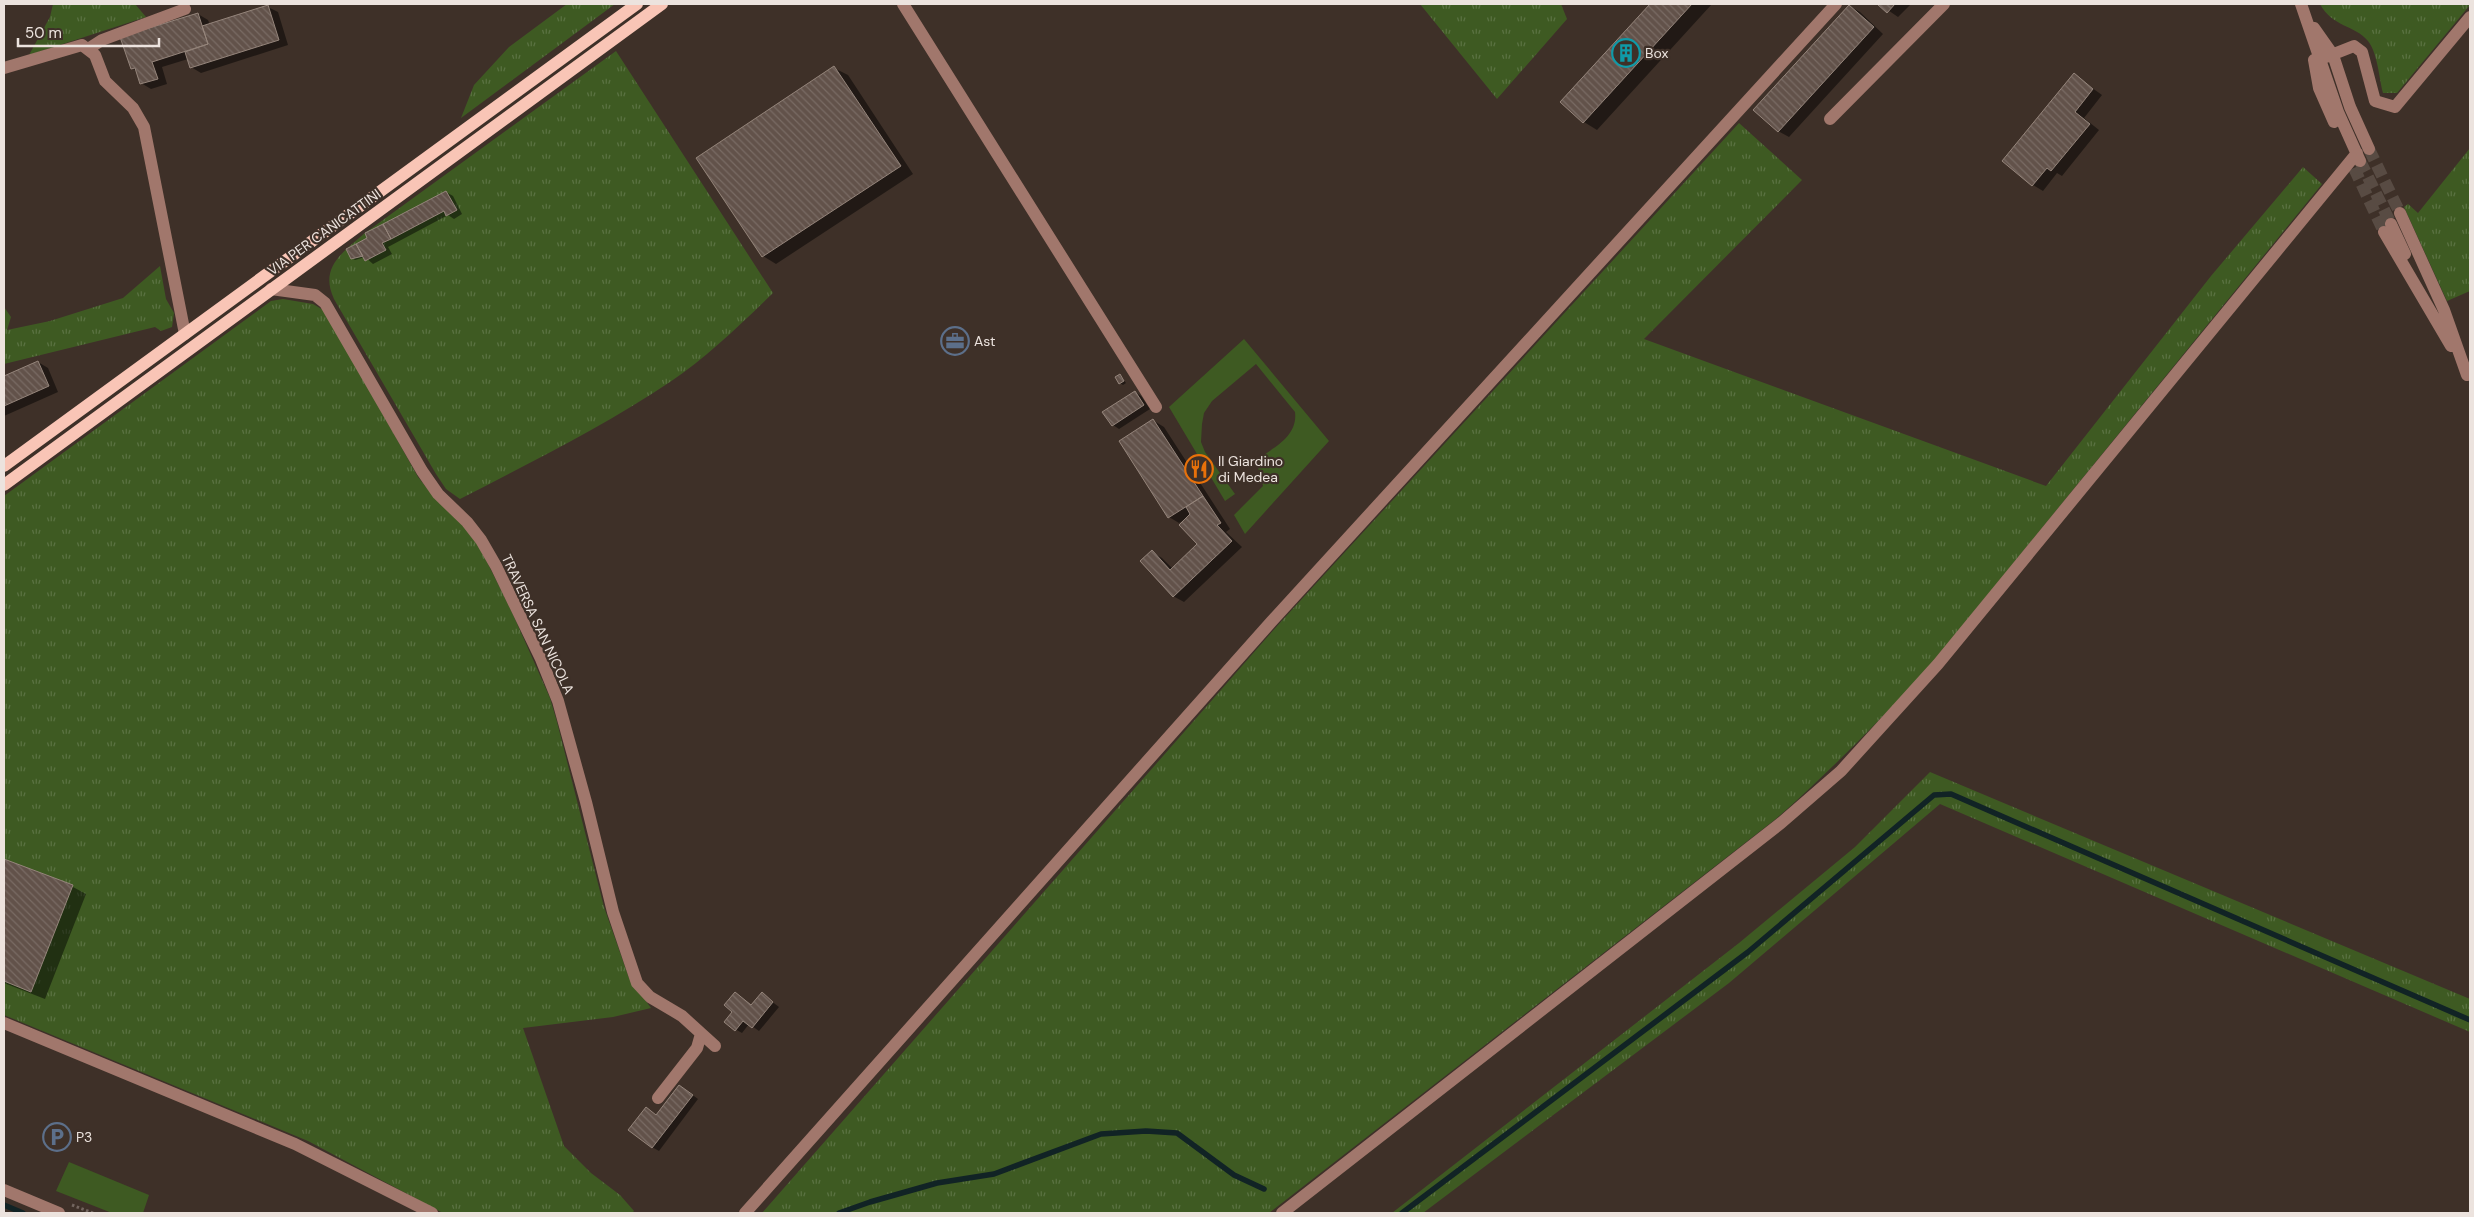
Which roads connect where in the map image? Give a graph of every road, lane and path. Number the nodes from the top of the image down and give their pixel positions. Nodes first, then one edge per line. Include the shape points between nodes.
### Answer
1 (636, 4) edge
2 (662, 4) edge
3 (903, 4) edge
4 (1836, 4) edge
5 (1944, 4) edge
6 (2301, 4) edge
7 (185, 9) dead end
8 (2470, 17) edge
9 (2307, 18) junction
10 (88, 49) junction
11 (2333, 54) junction
12 (2320, 59) junction
13 (4, 68) edge
14 (1830, 119) dead end
15 (2370, 149) tunnel mouth
16 (2355, 161) junction
17 (2400, 213) tunnel mouth
18 (2387, 228) tunnel mouth
19 (271, 289) junction
20 (185, 334) junction
21 (2469, 378) edge
22 (1156, 407) dead end
23 (4, 466) edge
24 (4, 485) edge
25 (4, 1023) edge
26 (701, 1034) junction
27 (715, 1046) dead end
28 (658, 1098) dead end
29 (4, 1190) edge
30 (59, 1213) edge
31 (432, 1213) edge
32 (745, 1213) edge
33 (1282, 1213) edge

1 - 20 main road, VIA PER CANICATTINI
2 - 19 main road, VIA PER CANICATTINI
3 - 22 street
4 - 32 street via 1271,622
5 - 14 street
6 - 9 street
7 - 10 street via 102,40
8 - 11 street via 2395,107 2375,101 2362,52 2354,46
9 - 11 street
9 - 12 street
9 - 16 street via 2319,88
10 - 13 street via 82,45
10 - 20 street via 95,55 105,81 133,108 144,127
11 - 12 street
11 - 15 street via 2350,107
12 - 16 street
16 - 33 street via 1938,664 1841,771 1781,823
17 - 21 street via 2444,310
18 - 21 street
19 - 24 main road, VIA PER CANICATTINI
19 - 26 street, TRAVERSA SAN NICOLA via 315,295 325,303 422,471 485,547 541,659 558,701 613,912 637,983 650,997 682,1016
20 - 23 main road, VIA PER CANICATTINI
25 - 31 street via 295,1144
26 - 27 street, TRAVERSA SAN NICOLA
26 - 28 street via 697,1048
29 - 30 street

